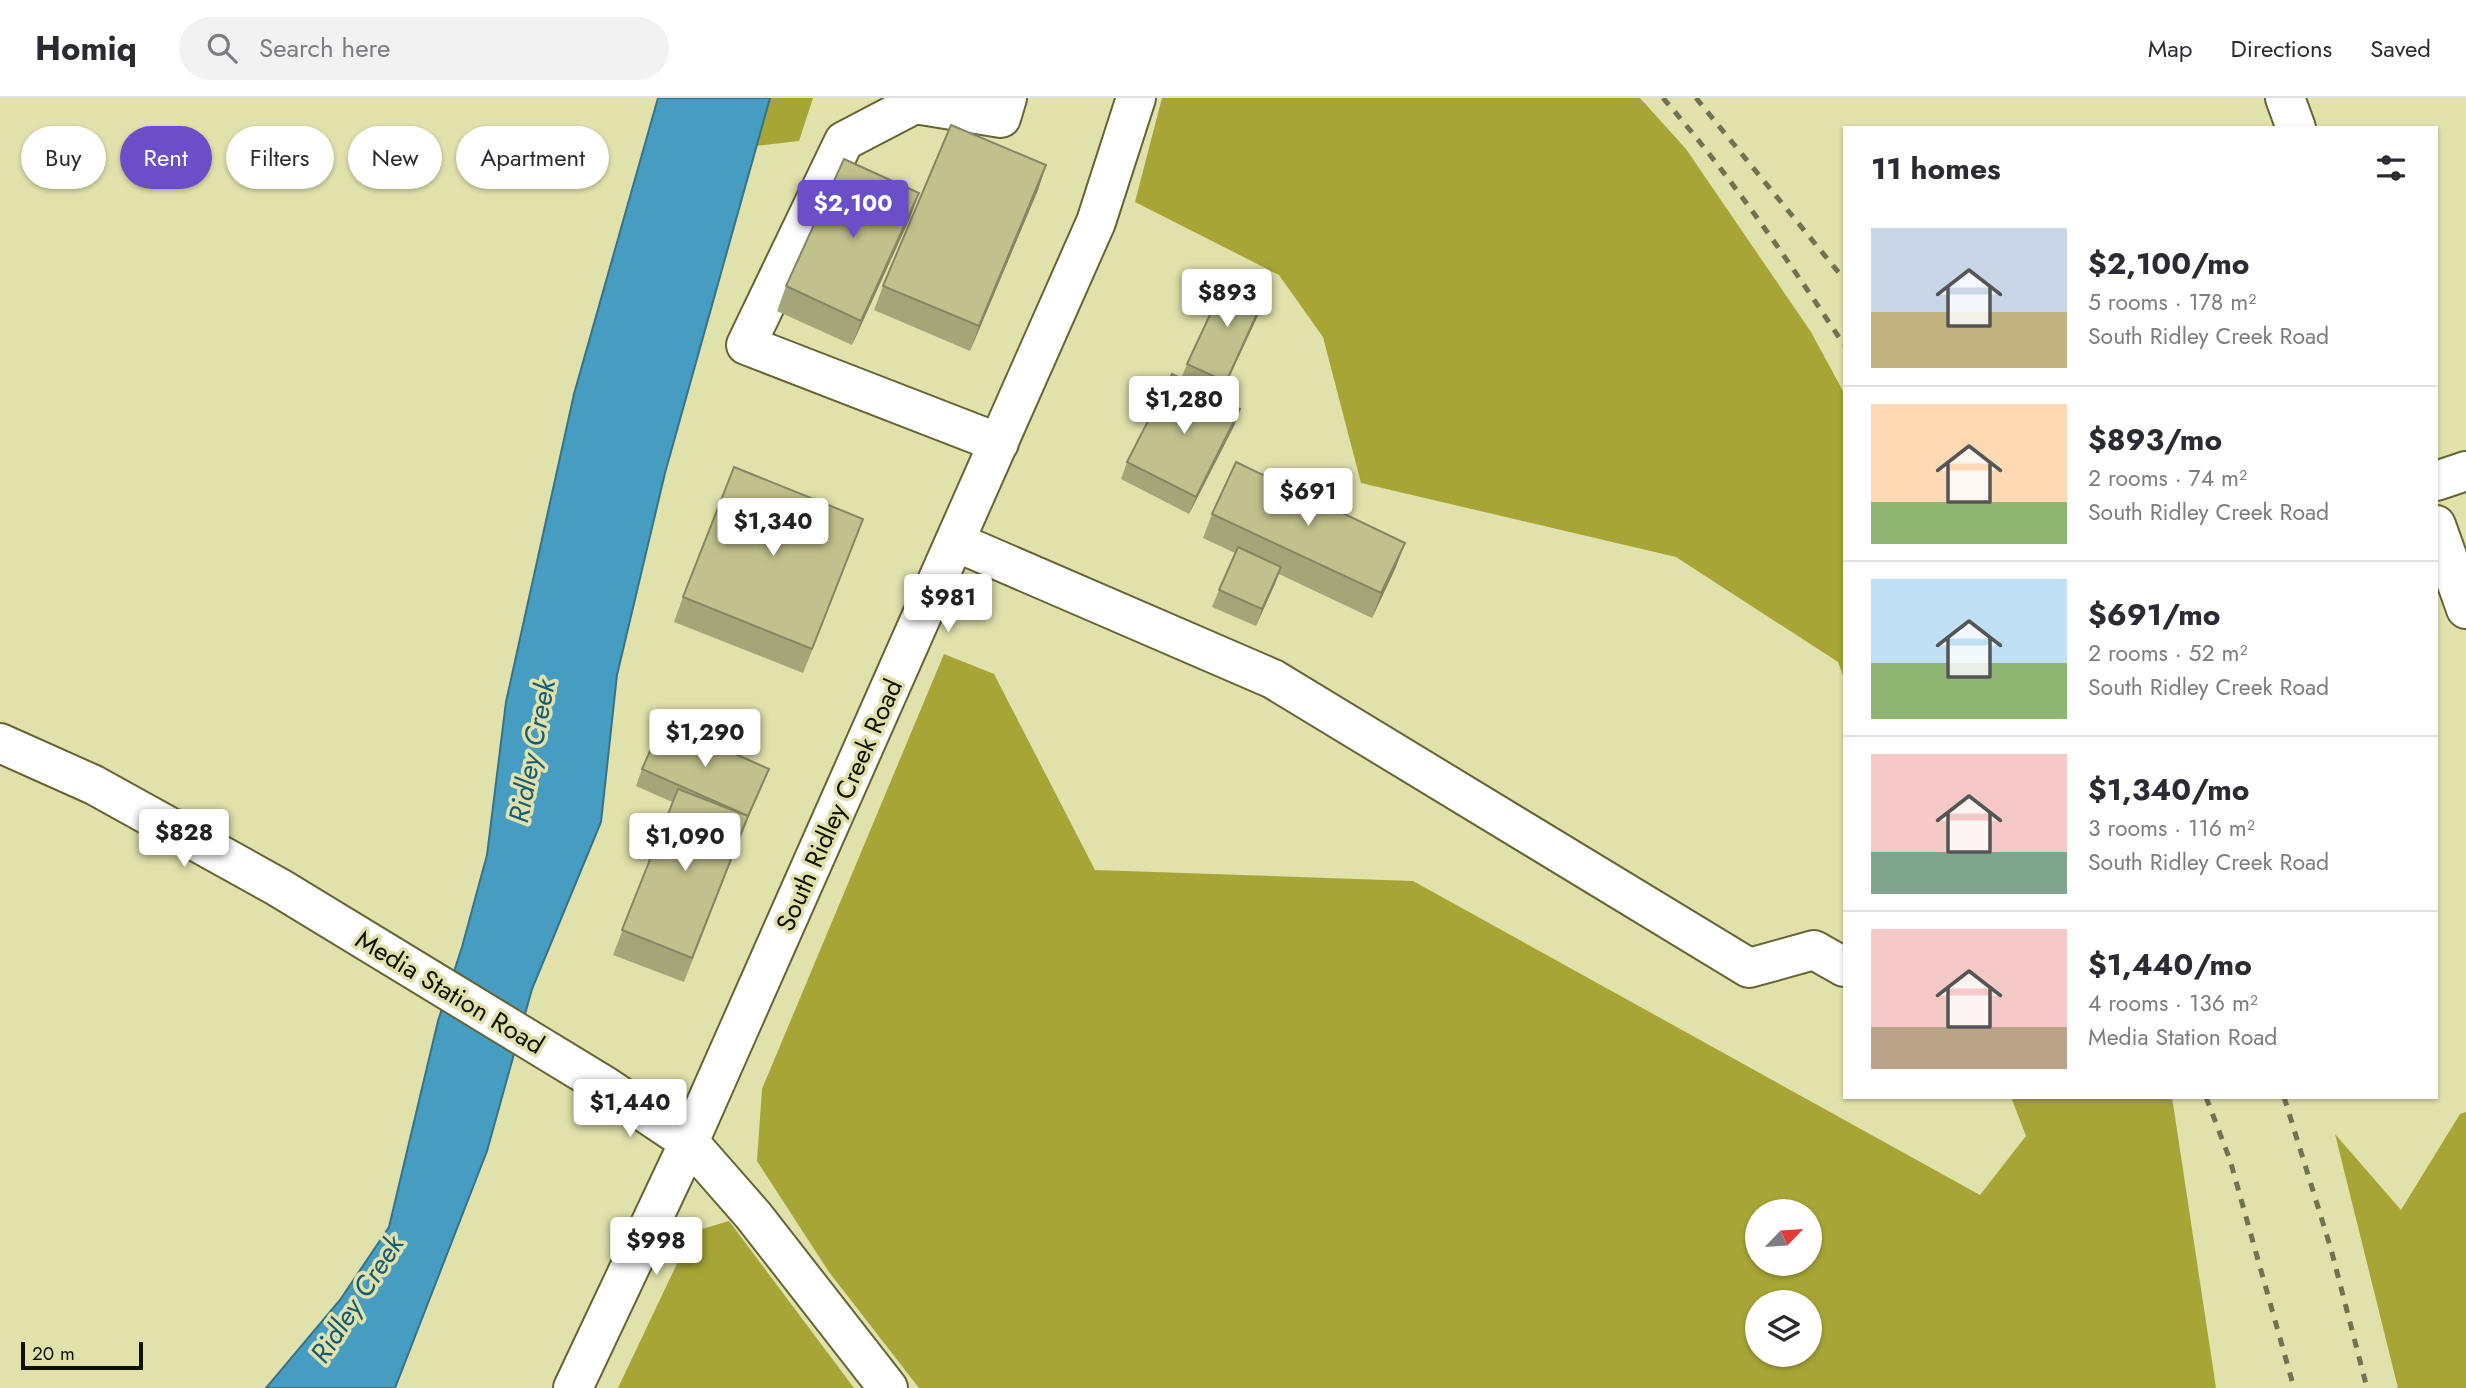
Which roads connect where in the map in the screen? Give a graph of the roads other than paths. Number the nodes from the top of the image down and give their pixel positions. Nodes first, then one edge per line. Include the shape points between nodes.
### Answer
1 (1007, 98) edge
2 (1136, 98) edge
3 (2285, 98) edge
4 (916, 101) edge
5 (2295, 126) edge
6 (999, 443) junction
7 (2466, 471) edge
8 (2438, 480) edge
9 (2438, 531) edge
10 (956, 542) junction
11 (2466, 609) edge
12 (0, 743) edge
13 (1843, 966) edge
14 (689, 1142) junction
15 (573, 1388) edge
16 (888, 1388) edge

1 - 4 street via 1001,117
2 - 6 street, South Ridley Creek Road via 1096,222
3 - 5 street
4 - 6 street via 844,141 746,345
6 - 10 street, South Ridley Creek Road
7 - 8 street
9 - 11 street
10 - 13 street via 1273,679 1749,968 1814,950
10 - 14 street, South Ridley Creek Road
12 - 14 street, Media Station Road via 94,785 278,887
14 - 15 street, South Ridley Creek Road
14 - 16 street, Media Station Road via 753,1215

